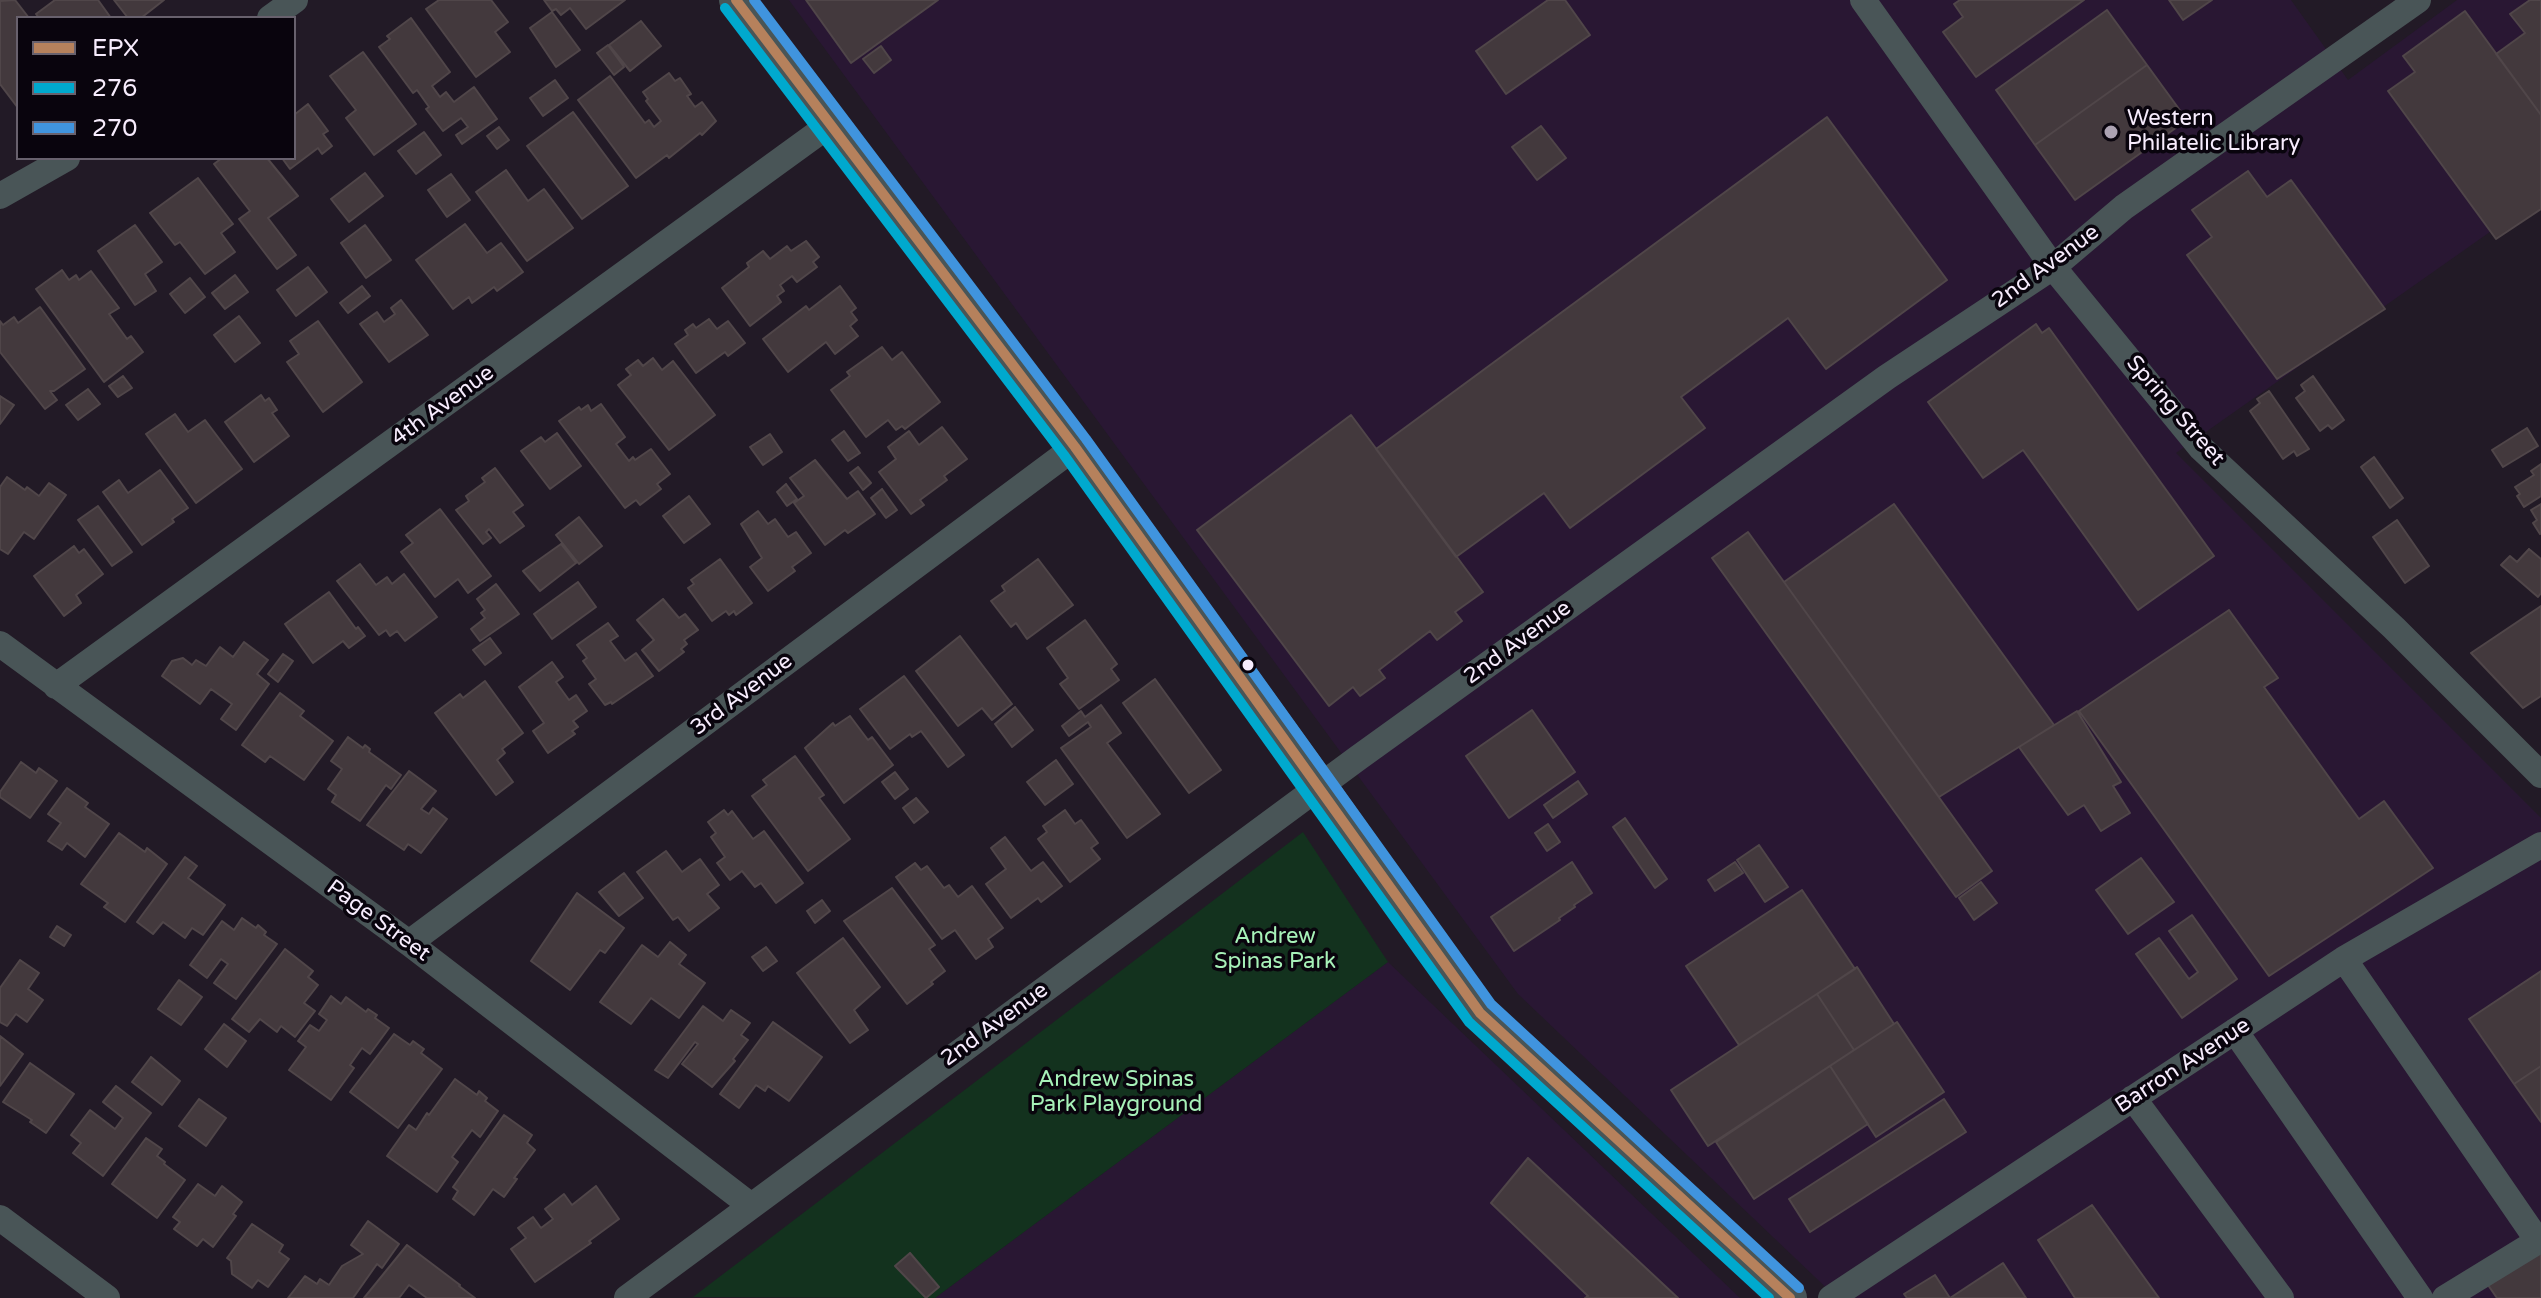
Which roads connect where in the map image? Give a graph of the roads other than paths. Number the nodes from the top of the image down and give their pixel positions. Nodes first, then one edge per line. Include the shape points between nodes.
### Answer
1 (295, 0) edge
2 (736, 0) edge
3 (1863, 0) edge
4 (2418, 0) edge
5 (273, 16) edge
6 (829, 125) junction
7 (63, 160) edge
8 (0, 196) edge
9 (2053, 267) junction
10 (1075, 447) junction
11 (0, 644) edge
12 (56, 686) junction
13 (2541, 775) edge
14 (1320, 786) junction
15 (2541, 845) edge
16 (409, 943) junction
17 (2344, 959) junction
18 (2235, 1031) junction
19 (2133, 1098) junction
20 (750, 1205) junction
21 (0, 1218) edge
22 (107, 1298) edge
23 (627, 1298) edge
24 (1790, 1298) edge
25 (1831, 1298) edge
26 (2281, 1298) edge
27 (2420, 1298) edge
28 (2445, 1298) edge

1 - 5 street
2 - 6 street
3 - 9 street, Spring Street
4 - 9 street, 2nd Avenue via 2124,207
6 - 10 street
6 - 12 street, 4th Avenue
7 - 8 street
9 - 13 street, Spring Street via 2201,448 2394,628
9 - 14 street, 2nd Avenue via 1887,377
10 - 14 street
10 - 16 street, 3rd Avenue
11 - 12 street, Page Street
12 - 16 street, Page Street
14 - 20 street, 2nd Avenue
14 - 24 street via 1480,1013
15 - 17 street, Barron Avenue
16 - 20 street, Page Street
17 - 18 street, Barron Avenue
17 - 28 street via 2538,1241
18 - 19 street, Barron Avenue
18 - 27 street
19 - 25 street, Barron Avenue
19 - 26 street
20 - 23 street, 2nd Avenue
21 - 22 street

